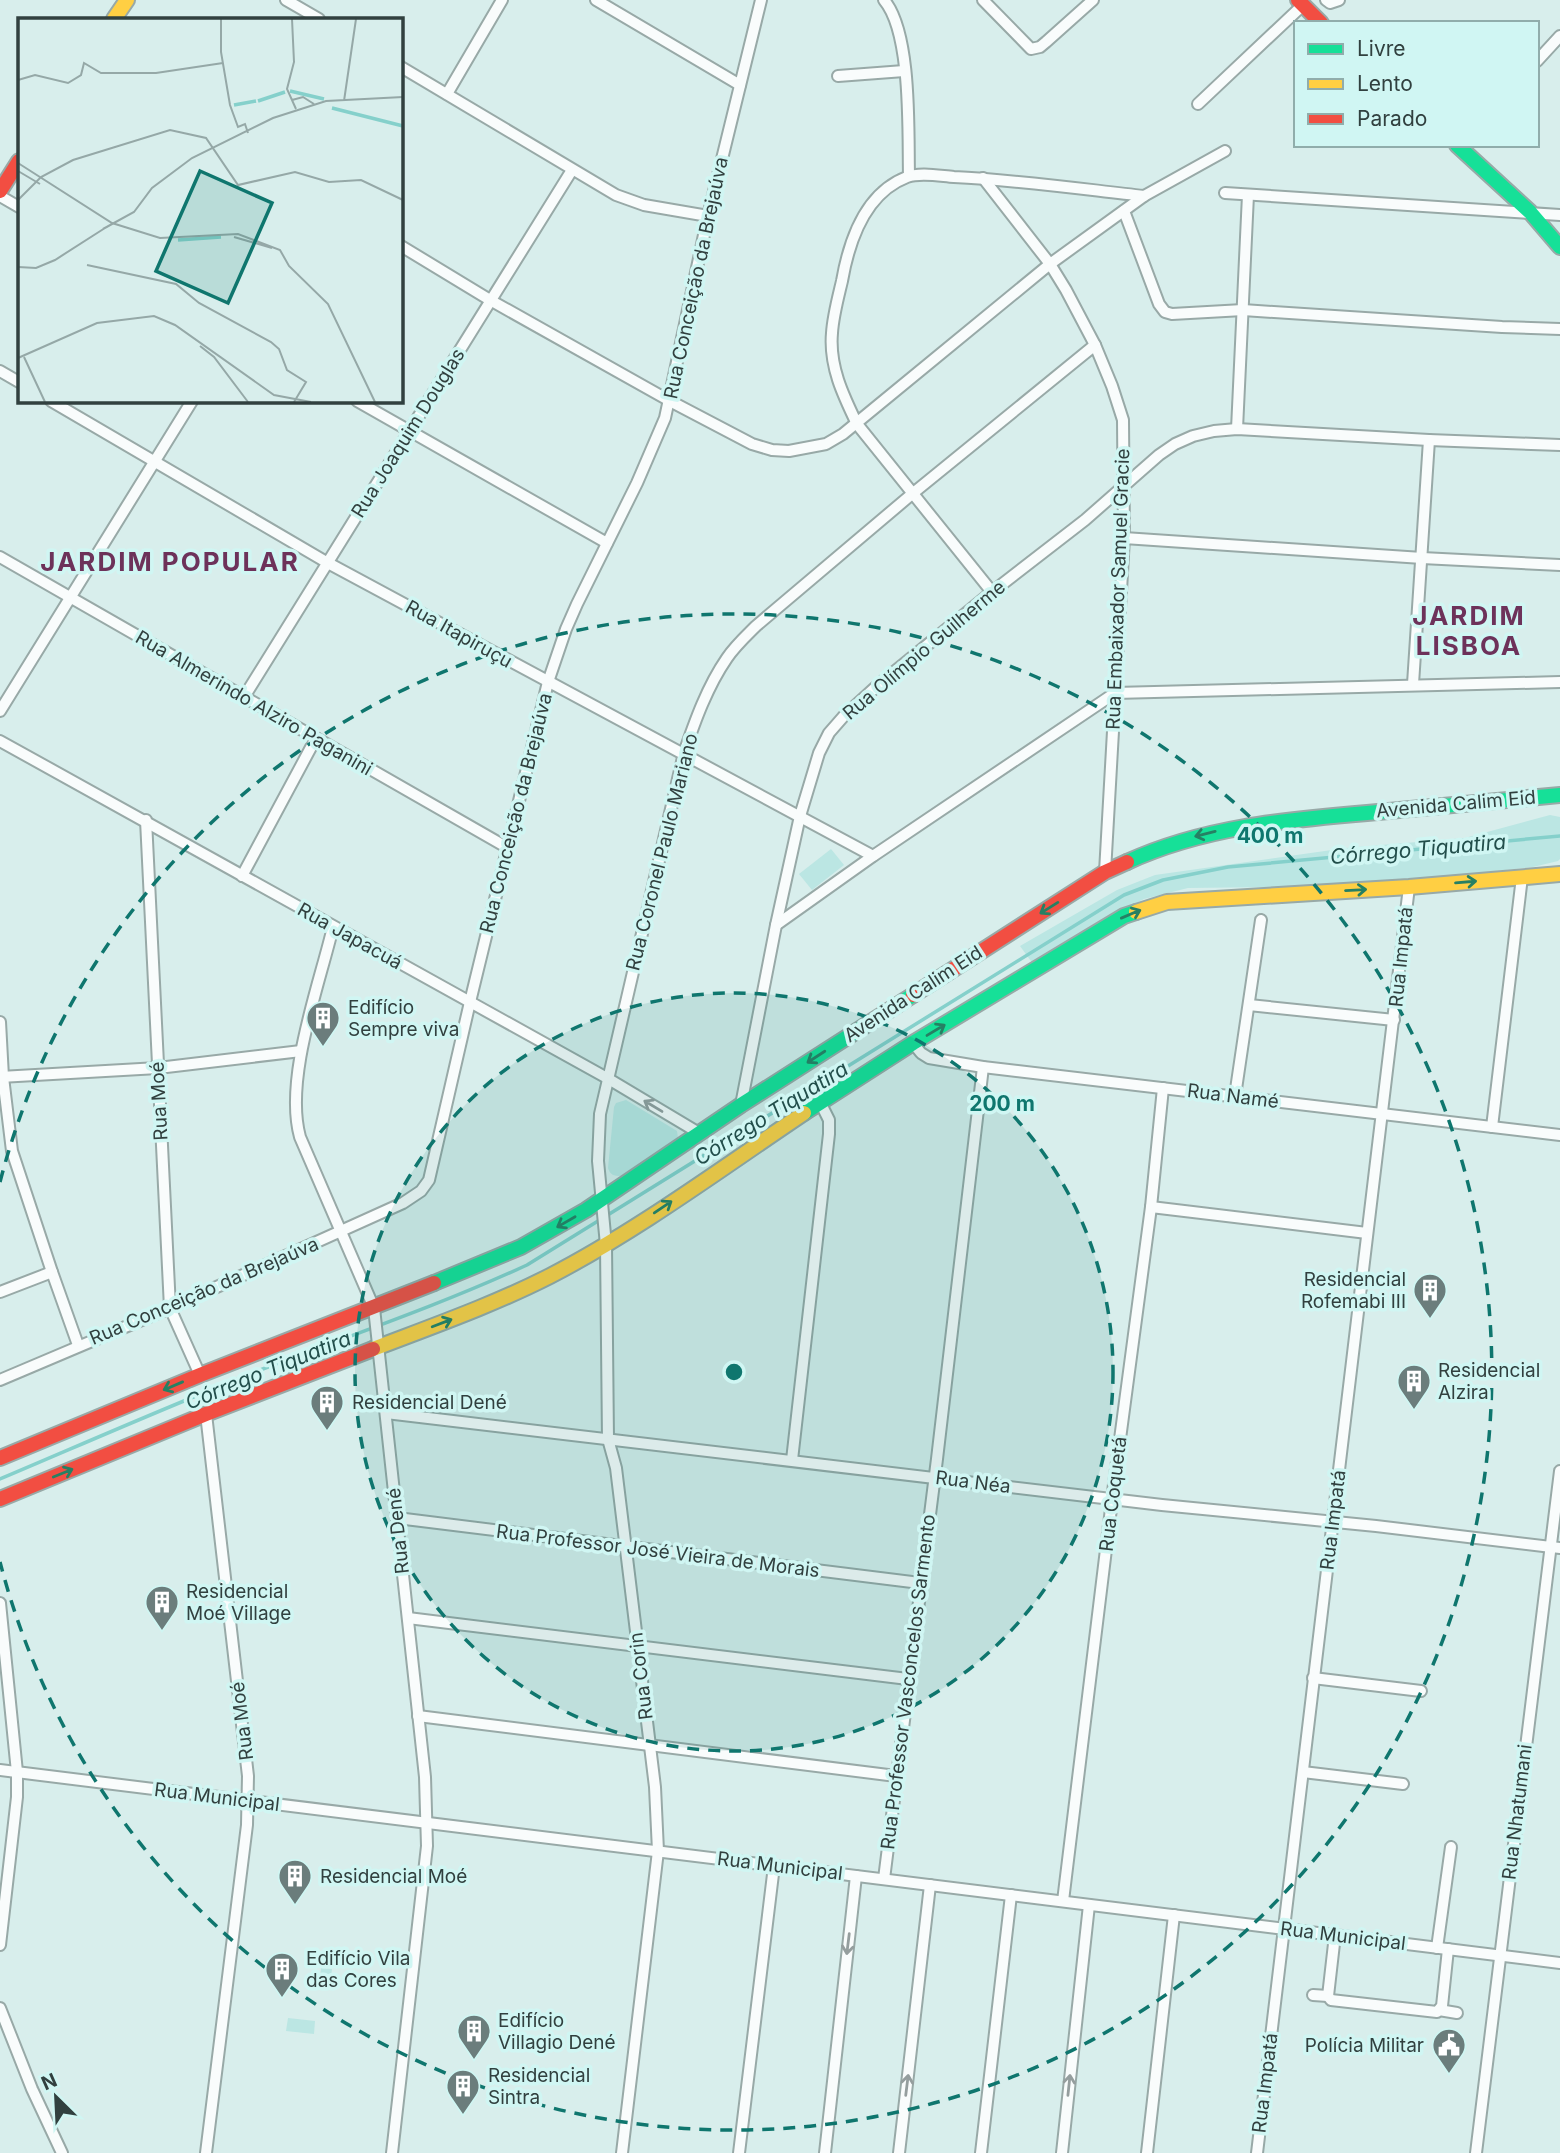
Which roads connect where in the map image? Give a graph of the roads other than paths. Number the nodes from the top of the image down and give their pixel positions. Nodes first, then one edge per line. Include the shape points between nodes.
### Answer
1 (127, 0) edge
2 (286, 0) edge
3 (502, 0) edge
4 (596, 0) edge
5 (761, 0) edge
6 (884, 0) edge
7 (983, 0) edge
8 (1093, 0) edge
9 (1326, 0) edge
10 (1339, 0) edge
11 (1300, 3) edge
12 (115, 18) edge
13 (317, 18) edge
14 (1319, 21) edge
15 (1560, 36) edge
16 (1539, 59) edge
17 (402, 68) edge
18 (904, 71) junction
19 (838, 76) dead end
20 (740, 85) junction
21 (447, 94) junction
22 (1198, 104) dead end
23 (1459, 147) edge
24 (1225, 151) dead end
25 (18, 163) edge
26 (572, 170) junction
27 (909, 176) junction
28 (983, 178) junction
29 (0, 193) edge
30 (1225, 193) dead end
31 (1248, 195) junction
32 (1144, 196) junction
33 (18, 206) edge
34 (1124, 211) junction
35 (1530, 212) junction
36 (1560, 215) edge
37 (708, 216) junction
38 (402, 247) edge
39 (1560, 247) edge
40 (1050, 264) junction
41 (490, 300) junction
42 (1243, 310) junction
43 (1560, 329) edge
44 (1095, 345) junction
45 (0, 371) edge
46 (18, 381) edge
47 (670, 401) junction
48 (53, 402) edge
49 (191, 402) edge
50 (359, 402) edge
51 (857, 424) junction
52 (1237, 429) junction
53 (409, 431) junction
54 (1429, 440) junction
55 (1560, 445) edge
56 (154, 461) junction
57 (1124, 488) junction
58 (912, 494) junction
59 (1124, 538) junction
60 (607, 543) junction
61 (0, 557) edge
62 (1422, 558) junction
63 (328, 563) junction
64 (1560, 565) edge
65 (992, 592) junction
66 (71, 598) junction
67 (548, 682) junction
68 (1560, 682) edge
69 (1413, 684) junction
70 (1115, 692) junction
71 (244, 697) junction
72 (0, 711) edge
73 (316, 738) junction
74 (0, 741) edge
75 (684, 753) junction
76 (1560, 794) edge
77 (1535, 797) junction
78 (1560, 801) edge
79 (800, 816) junction
80 (146, 820) junction
81 (508, 848) junction
82 (873, 856) junction
83 (1560, 868) edge
84 (1105, 872) junction
85 (1560, 874) edge
86 (242, 876) junction
87 (1522, 877) junction
88 (1409, 887) junction
89 (1261, 920) dead end
90 (776, 925) junction
91 (333, 927) junction
92 (470, 1002) junction
93 (1249, 1005) junction
94 (1394, 1020) junction
95 (0, 1022) edge
96 (914, 1043) junction
97 (301, 1051) junction
98 (983, 1067) junction
99 (158, 1068) junction
100 (2, 1077) edge
101 (607, 1078) junction
102 (1163, 1088) junction
103 (1235, 1096) junction
104 (820, 1102) junction
105 (741, 1105) junction
106 (1382, 1114) junction
107 (1492, 1127) junction
108 (699, 1133) junction
109 (1560, 1135) edge
110 (603, 1206) junction
111 (1151, 1207) junction
112 (341, 1232) junction
113 (1367, 1233) junction
114 (606, 1239) junction
115 (52, 1272) junction
116 (0, 1292) edge
117 (170, 1308) junction
118 (375, 1314) junction
119 (378, 1342) junction
120 (78, 1345) junction
121 (200, 1375) junction
122 (0, 1380) edge
123 (386, 1413) junction
124 (206, 1414) junction
125 (608, 1439) junction
126 (0, 1458) edge
127 (792, 1460) junction
128 (1560, 1471) edge
129 (934, 1478) junction
130 (0, 1499) edge
131 (1112, 1500) junction
132 (397, 1518) junction
133 (1333, 1522) junction
134 (625, 1546) junction
135 (1555, 1547) edge
136 (920, 1583) junction
137 (0, 1603) edge
138 (408, 1618) junction
139 (637, 1645) junction
140 (1313, 1678) junction
141 (908, 1679) junction
142 (1421, 1691) dead end
143 (418, 1716) junction
144 (649, 1744) junction
145 (0, 1770) edge
146 (17, 1772) junction
147 (1303, 1772) junction
148 (896, 1776) junction
149 (1403, 1784) dead end
150 (249, 1800) junction
151 (428, 1823) junction
152 (1451, 1847) dead end
153 (658, 1851) junction
154 (774, 1866) junction
155 (856, 1876) junction
156 (884, 1879) junction
157 (930, 1885) junction
158 (1011, 1895) junction
159 (1063, 1901) junction
160 (1089, 1905) junction
161 (1174, 1915) junction
162 (1283, 1928) junction
163 (1335, 1935) junction
164 (0, 1945) edge
165 (1443, 1949) junction
166 (1499, 1956) junction
167 (1560, 1963) edge
168 (1313, 1994) dead end
169 (1328, 1996) junction
170 (0, 2008) edge
171 (1439, 2010) junction
172 (1457, 2013) dead end
173 (62, 2153) edge
174 (206, 2153) edge
175 (391, 2153) edge
176 (622, 2153) edge
177 (739, 2153) edge
178 (825, 2153) edge
179 (899, 2153) edge
180 (981, 2153) edge
181 (1062, 2153) edge
182 (1147, 2153) edge
183 (1257, 2153) edge
184 (1475, 2153) edge

1 - 12 main road
2 - 13 street
3 - 21 street
4 - 20 street
5 - 20 street, Rua Conceição da Brejaúva
6 - 18 street via 899,28
7 - 8 street via 1031,49 1040,47
9 - 10 street via 1331,4
11 - 14 main road
11 - 22 street
15 - 16 street
17 - 21 street
18 - 19 street
18 - 27 street
20 - 37 street, Rua Conceição da Brejaúva
21 - 26 street
23 - 35 main road
24 - 32 street
25 - 29 main road
26 - 37 street via 633,203
26 - 41 street, Rua Joaquim Douglas
27 - 28 street
27 - 51 street via 890,187 862,217 847,252 832,351 842,394
28 - 32 street
28 - 40 street, Rua Embaixador Samuel Gracie
29 - 33 street
30 - 31 street
31 - 35 street
31 - 42 street
32 - 34 street
34 - 40 street
34 - 42 street via 1161,308 1172,314
35 - 36 street
35 - 39 main road
37 - 47 street, Rua Conceição da Brejaúva
38 - 41 street
40 - 44 street, Rua Embaixador Samuel Gracie
40 - 51 street
41 - 47 street
41 - 53 street, Rua Joaquim Douglas
42 - 43 street
42 - 52 street
44 - 57 street, Rua Embaixador Samuel Gracie via 1123,421
44 - 58 street, Rua Coronel Paulo Mariano
45 - 46 street
47 - 51 street via 772,450 826,444
47 - 60 street, Rua Conceição da Brejaúva
48 - 56 street, Rua Itapiruçu
49 - 56 street
50 - 53 street
51 - 58 street
52 - 54 street, Rua Olímpio Guilherme
52 - 57 street, Rua Olímpio Guilherme via 1193,436 1175,444
53 - 60 street
53 - 63 street, Rua Joaquim Douglas
54 - 55 street, Rua Olímpio Guilherme
54 - 62 street
56 - 63 street, Rua Itapiruçu
56 - 66 street
57 - 59 street, Rua Embaixador Samuel Gracie
57 - 65 street, Rua Olímpio Guilherme
58 - 65 street
58 - 75 street, Rua Coronel Paulo Mariano via 736,646 717,674
59 - 62 street
59 - 70 street, Rua Embaixador Samuel Gracie
60 - 67 street, Rua Conceição da Brejaúva via 566,629
61 - 66 street, Rua Almerindo Alziro Paganini
62 - 64 street
62 - 69 street
63 - 67 street, Rua Itapiruçu
63 - 71 street, Rua Joaquim Douglas
65 - 79 street, Rua Olímpio Guilherme via 877,686 829,733
66 - 71 street, Rua Almerindo Alziro Paganini
66 - 72 street
67 - 75 street, Rua Itapiruçu
67 - 81 street, Rua Conceição da Brejaúva
68 - 69 street
69 - 70 street
70 - 82 street
70 - 84 street, Rua Embaixador Samuel Gracie
71 - 73 street, Rua Almerindo Alziro Paganini
73 - 81 street, Rua Almerindo Alziro Paganini
73 - 86 street
74 - 80 street, Rua Japacuá
75 - 79 street, Rua Itapiruçu
75 - 101 street, Rua Coronel Paulo Mariano
76 - 77 main road, Avenida Calim Eid
77 - 78 main road
77 -> 84 main road, Avenida Calim Eid via 1232,828 1151,851
79 - 82 street, Rua Itapiruçu
79 - 90 street, Rua Olímpio Guilherme
80 - 86 street, Rua Japacuá
80 - 99 street, Rua Moé
81 - 92 street, Rua Conceição da Brejaúva
82 - 90 street
83 - 87 main road
84 -> 105 main road, Avenida Calim Eid
85 - 87 main road
86 - 91 street, Rua Japacuá
88 -> 87 main road
87 - 107 street
88 - 94 street, Rua Impatá
96 -> 88 main road via 1144,908 1191,900
89 - 93 street
90 - 105 street, Rua Olímpio Guilherme
91 - 92 street, Rua Japacuá
91 - 97 street, Rua Dené
92 - 101 street, Rua Japacuá
92 - 112 street, Rua Conceição da Brejaúva via 429,1180 403,1203
93 - 94 street
93 - 103 street
94 - 106 street, Rua Impatá
95 - 100 street
96 - 98 street, Rua Namé via 929,1058
96 - 104 main road
97 - 99 street
97 - 112 street, Rua Dené via 297,1125
98 - 102 street, Rua Namé
98 - 129 street, Rua Professor Vasconcelos Sarmento
99 - 100 street
99 - 117 street, Rua Moé
100 - 115 street via 12,1151
108 -> 101 street, Rua Japacuá
101 - 110 street, Rua Coronel Paulo Mariano via 598,1138
102 - 103 street, Rua Namé
102 - 111 street, Rua Coquetá
103 - 106 street, Rua Namé
114 -> 104 main road
104 - 127 street via 829,1120 829,1134
105 - 108 main road, Avenida Calim Eid
106 - 107 street, Rua Namé
106 - 113 street, Rua Impatá
107 - 109 street, Rua Namé
108 - 110 main road, Avenida Calim Eid
110 - 114 street, Rua Corin
110 -> 118 main road, Avenida Calim Eid
111 - 113 street
111 - 131 street, Rua Coquetá
112 - 117 street, Rua Conceição da Brejaúva
112 - 118 street, Rua Dené
113 - 133 street, Rua Impatá
119 -> 114 main road via 496,1302
114 - 125 street, Rua Corin
115 - 116 street
115 - 120 street
117 - 120 street, Rua Conceição da Brejaúva
117 - 121 street, Rua Moé
118 - 119 street, Rua Dené
118 - 121 main road, Avenida Calim Eid
119 - 123 street, Rua Dené
119 - 124 main road
120 - 122 street, Rua Conceição da Brejaúva
121 -> 126 main road, Avenida Calim Eid
123 - 125 street, Rua Néa
123 - 132 street, Rua Dené
130 -> 124 main road
124 - 150 street, Rua Moé
125 - 127 street, Rua Néa
125 - 134 street, Rua Corin
127 - 129 street, Rua Néa
128 - 135 street, Rua Nhatumani
129 - 131 street, Rua Néa
129 - 136 street, Rua Professor Vasconcelos Sarmento
131 - 133 street, Rua Néa
131 - 159 street, Rua Coquetá
132 - 134 street, Rua Professor José Vieira de Morais
132 - 138 street, Rua Dené
133 - 135 street, Rua Néa
133 - 140 street, Rua Impatá
134 - 136 street, Rua Professor José Vieira de Morais
134 - 139 street, Rua Corin
135 - 166 street, Rua Nhatumani
136 - 141 street, Rua Professor Vasconcelos Sarmento
137 - 146 street
138 - 139 street
138 - 143 street, Rua Dené
139 - 141 street
139 - 144 street, Rua Corin
140 - 142 street
140 - 147 street, Rua Impatá
141 - 148 street, Rua Professor Vasconcelos Sarmento
143 - 144 street
143 - 151 street, Rua Dené
144 - 148 street
144 - 153 street, Rua Corin
145 - 146 street, Rua Municipal
146 - 150 street, Rua Municipal
146 - 164 street
147 - 149 street
147 - 162 street, Rua Impatá
148 - 156 street, Rua Professor Vasconcelos Sarmento
150 - 151 street, Rua Municipal
150 - 174 street, Rua Moé
151 - 153 street, Rua Municipal
151 - 175 street, Rua Dené
152 - 165 street
153 - 154 street, Rua Municipal
153 - 176 street, Rua Corin
154 - 155 street, Rua Municipal
154 - 177 street
155 - 156 street, Rua Municipal
155 -> 178 street
156 - 157 street, Rua Municipal
157 - 158 street, Rua Municipal
179 -> 157 street
158 - 159 street, Rua Municipal
158 - 180 street
159 - 160 street, Rua Municipal
160 - 161 street, Rua Municipal
181 -> 160 street
161 - 162 street, Rua Municipal
161 - 182 street
162 - 163 street, Rua Municipal
162 - 183 street, Rua Impatá
163 - 165 street, Rua Municipal
163 - 169 street
165 - 166 street, Rua Municipal
165 - 171 street
166 - 167 street, Rua Municipal
166 - 184 street, Rua Nhatumani
168 - 169 street
169 - 171 street via 1331,2000
170 - 173 street
171 - 172 street

